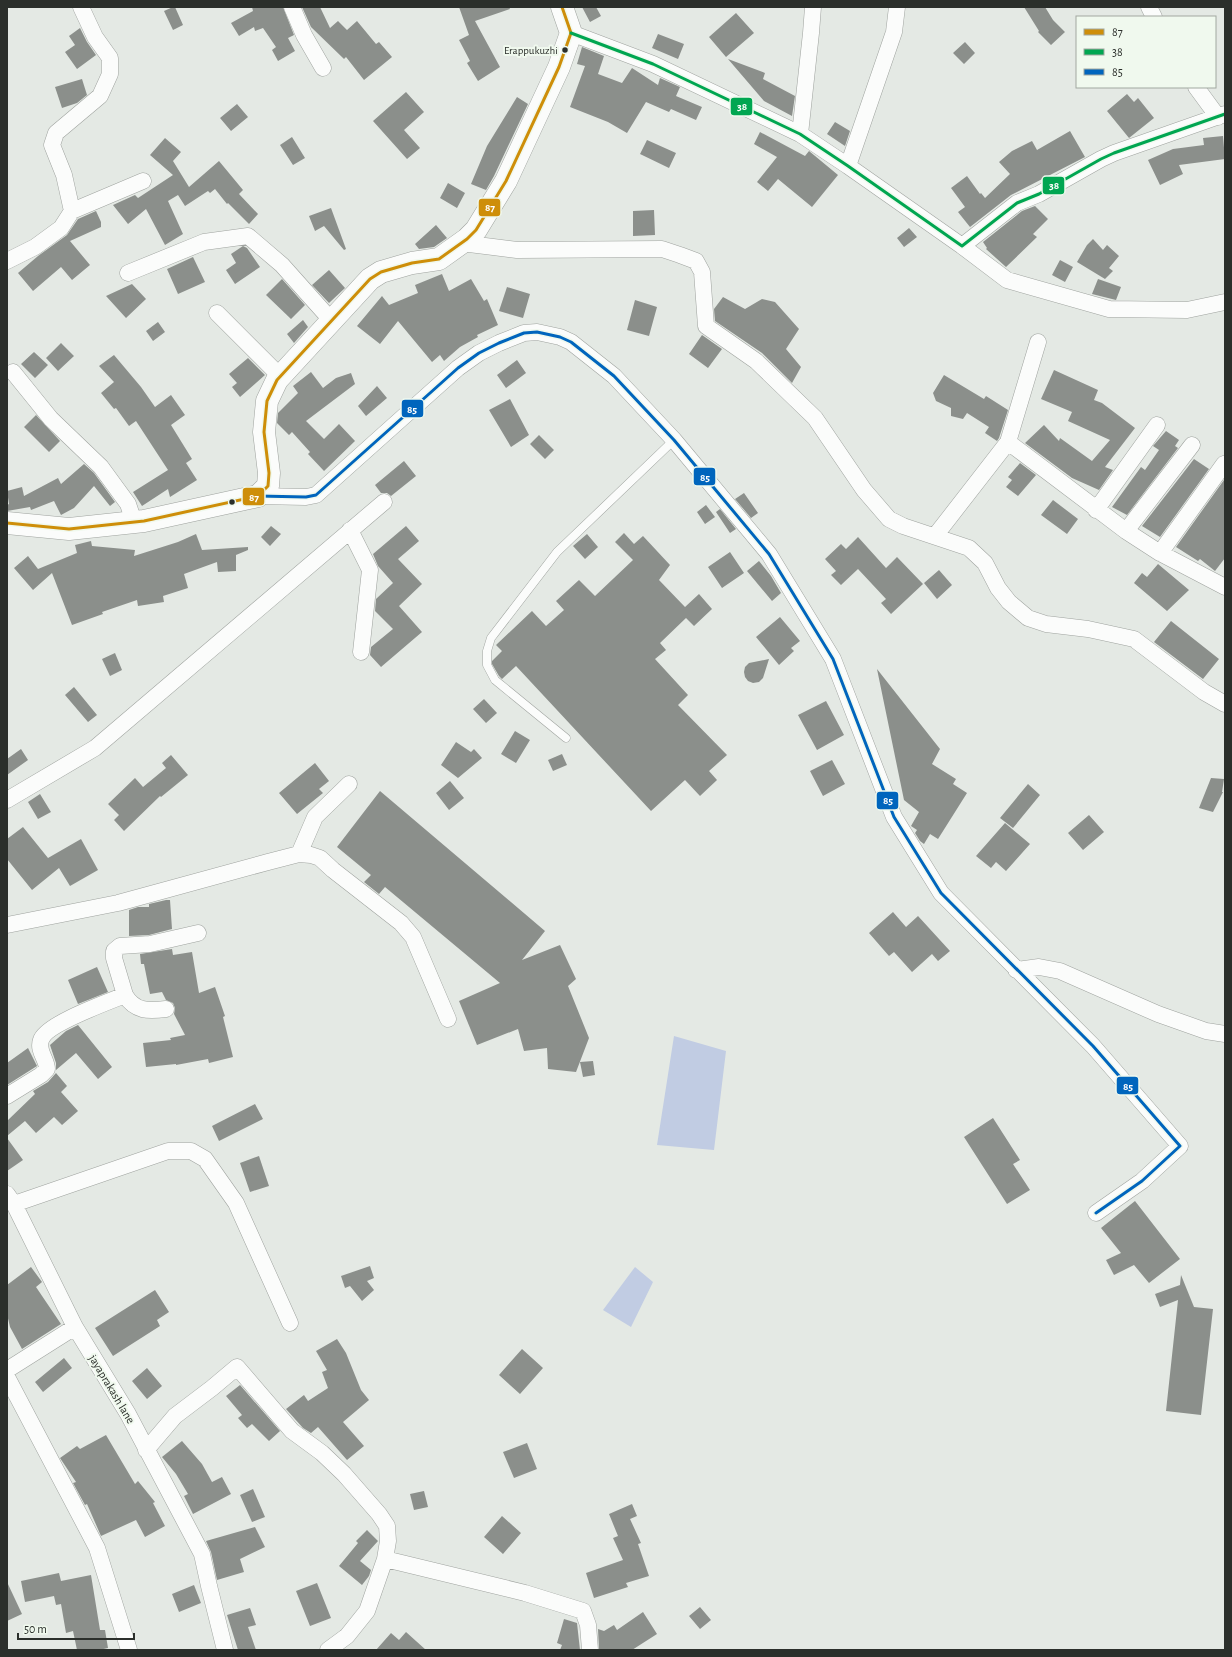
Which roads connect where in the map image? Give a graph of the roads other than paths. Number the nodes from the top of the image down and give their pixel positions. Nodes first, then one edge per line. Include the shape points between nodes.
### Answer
1 (81, 7) edge
2 (292, 7) edge
3 (562, 7) edge
4 (812, 7) edge
5 (897, 7) edge
6 (1149, 7) edge
7 (1154, 16) edge
8 (571, 33) junction
9 (323, 68) dead end
10 (1197, 88) edge
11 (1221, 115) edge
12 (800, 134) junction
13 (848, 166) junction
14 (143, 181) dead end
15 (72, 211) junction
16 (461, 243) junction
17 (962, 246) junction
18 (7, 261) edge
19 (128, 273) dead end
20 (1225, 302) edge
21 (217, 313) dead end
22 (331, 320) junction
23 (1038, 342) dead end
24 (13, 372) dead end
25 (280, 376) junction
26 (1157, 425) dead end
27 (674, 440) junction
28 (1008, 442) junction
29 (1192, 446) dead end
30 (1224, 464) edge
31 (258, 496) junction
32 (384, 502) dead end
33 (1096, 510) junction
34 (134, 522) junction
35 (7, 523) edge
36 (350, 530) junction
37 (1126, 530) junction
38 (934, 536) junction
39 (1160, 553) junction
40 (1225, 586) edge
41 (361, 652) dead end
42 (1225, 704) edge
43 (566, 738) dead end
44 (349, 784) dead end
45 (7, 800) edge
46 (299, 854) junction
47 (7, 925) edge
48 (198, 933) dead end
49 (1016, 970) junction
50 (125, 995) junction
51 (166, 1009) dead end
52 (448, 1019) dead end
53 (1225, 1034) edge
54 (7, 1096) edge
55 (10, 1199) edge
56 (1096, 1213) dead end
57 (290, 1323) dead end
58 (74, 1327) junction
59 (7, 1370) edge
60 (7, 1377) edge
61 (146, 1450) junction
62 (385, 1559) junction
63 (129, 1650) edge
64 (225, 1650) edge
65 (328, 1650) edge
66 (590, 1650) edge

1 - 15 street via 95,36 110,58 110,74 100,96 56,133 52,145 64,175
2 - 9 street
3 - 8 main road
4 - 12 street
5 - 13 street via 894,32
6 - 7 street
8 - 12 street via 653,64
8 - 16 main road via 554,80 506,181 476,230
10 - 11 street
11 - 17 street via 1101,159 1039,194 1017,203
12 - 13 street
13 - 17 street
14 - 15 street
15 - 18 street via 61,228 36,247
16 - 22 main road via 439,259 412,263 381,272 370,279
16 - 38 street via 518,250 662,249 696,261 702,272 706,326 756,361 815,418 864,490 889,519
17 - 20 street via 1007,280 1109,309 1187,310
19 - 22 street via 204,242 248,236 282,264
21 - 25 street
22 - 25 main road
23 - 28 street
24 - 34 street via 51,419 101,467 128,504
25 - 31 main road via 267,401 264,432 268,486
26 - 33 street
27 - 31 street via 614,376 572,342 560,336 537,332 524,334 479,353 458,368 316,495
27 - 43 lane via 557,552 491,638 487,651 487,665 495,680
27 - 49 street via 769,554 833,659 894,817 942,893
28 - 33 street
28 - 38 street
29 - 37 street
30 - 39 street
31 - 34 main road
32 - 36 street
33 - 37 street
34 - 35 main road via 69,529
36 - 41 street via 370,570
36 - 45 street via 95,748
37 - 39 street
38 - 42 street via 969,548 985,563 998,588 1009,602 1028,618 1046,624 1088,629 1134,639 1204,692
39 - 40 street
44 - 46 street via 315,816
46 - 47 street via 118,903
46 - 52 street via 320,858 401,923 413,937
48 - 50 street via 150,944 120,946 114,951
49 - 53 street via 1039,967 1060,971 1158,1014 1206,1031
49 - 56 street via 1093,1046 1180,1146 1142,1181
50 - 51 street via 135,1006 149,1011
50 - 54 street via 56,1025 46,1033 41,1040 41,1052 47,1069
55 - 57 street via 168,1151 191,1151 205,1159 236,1203
55 - 58 street, jayaprakash lane
58 - 59 street
58 - 61 street, jayaprakash lane via 128,1414
60 - 63 street via 98,1548
61 - 62 street via 175,1416 237,1366 292,1431 330,1460 379,1514 387,1526
61 - 64 street, jayaprakash lane via 202,1554
62 - 65 street via 367,1611 347,1636
62 - 66 street via 525,1593 583,1611 588,1625

